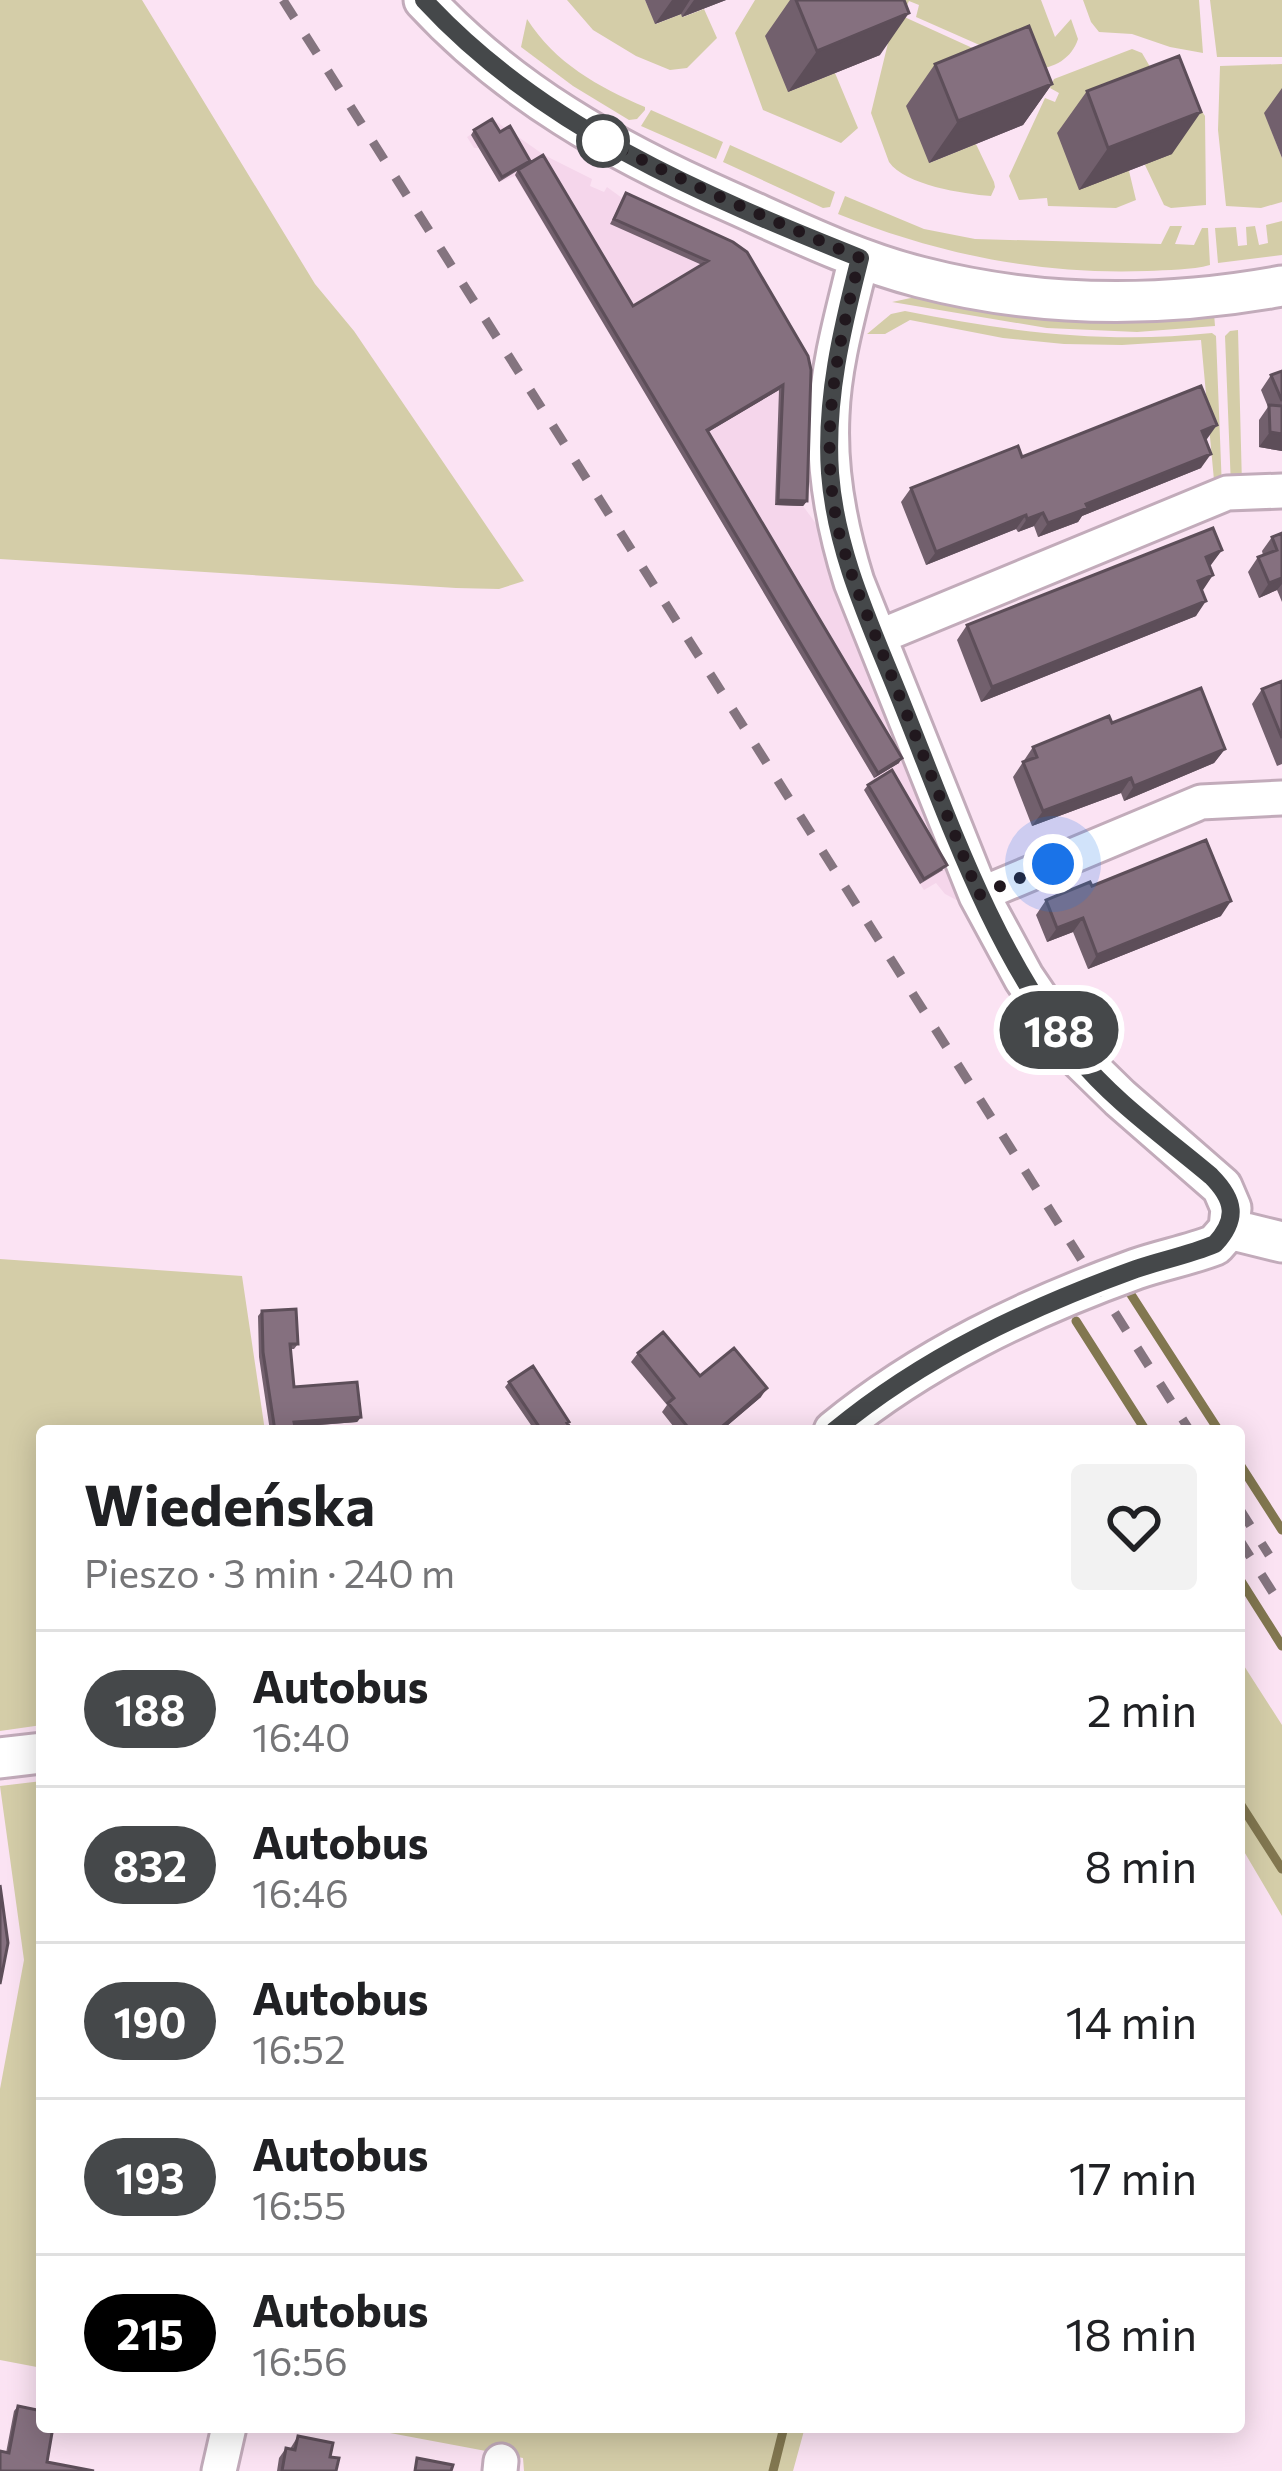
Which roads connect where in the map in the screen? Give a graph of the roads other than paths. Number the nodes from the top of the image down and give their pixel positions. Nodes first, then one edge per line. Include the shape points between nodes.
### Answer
1 (424, 0) edge
2 (860, 258) junction
3 (1282, 286) edge
4 (1282, 491) edge
5 (876, 638) junction
6 (1282, 798) edge
7 (979, 895) junction
8 (1229, 1229) junction
9 (1282, 1242) edge
10 (842, 1425) edge
11 (36, 1754) edge
12 (0, 1758) edge
13 (228, 2433) edge
14 (219, 2471) edge

1 - 2 street via 500,71 603,141
2 - 3 street via 920,277 1064,301 1170,302
2 - 5 street via 837,355 830,474 838,531
4 - 5 street via 1227,493
5 - 7 street
6 - 7 street via 1201,802
7 - 8 street via 1077,1056 1222,1187 1232,1208
8 - 9 street
8 - 10 street via 1215,1244 968,1341
11 - 12 street
13 - 14 street

